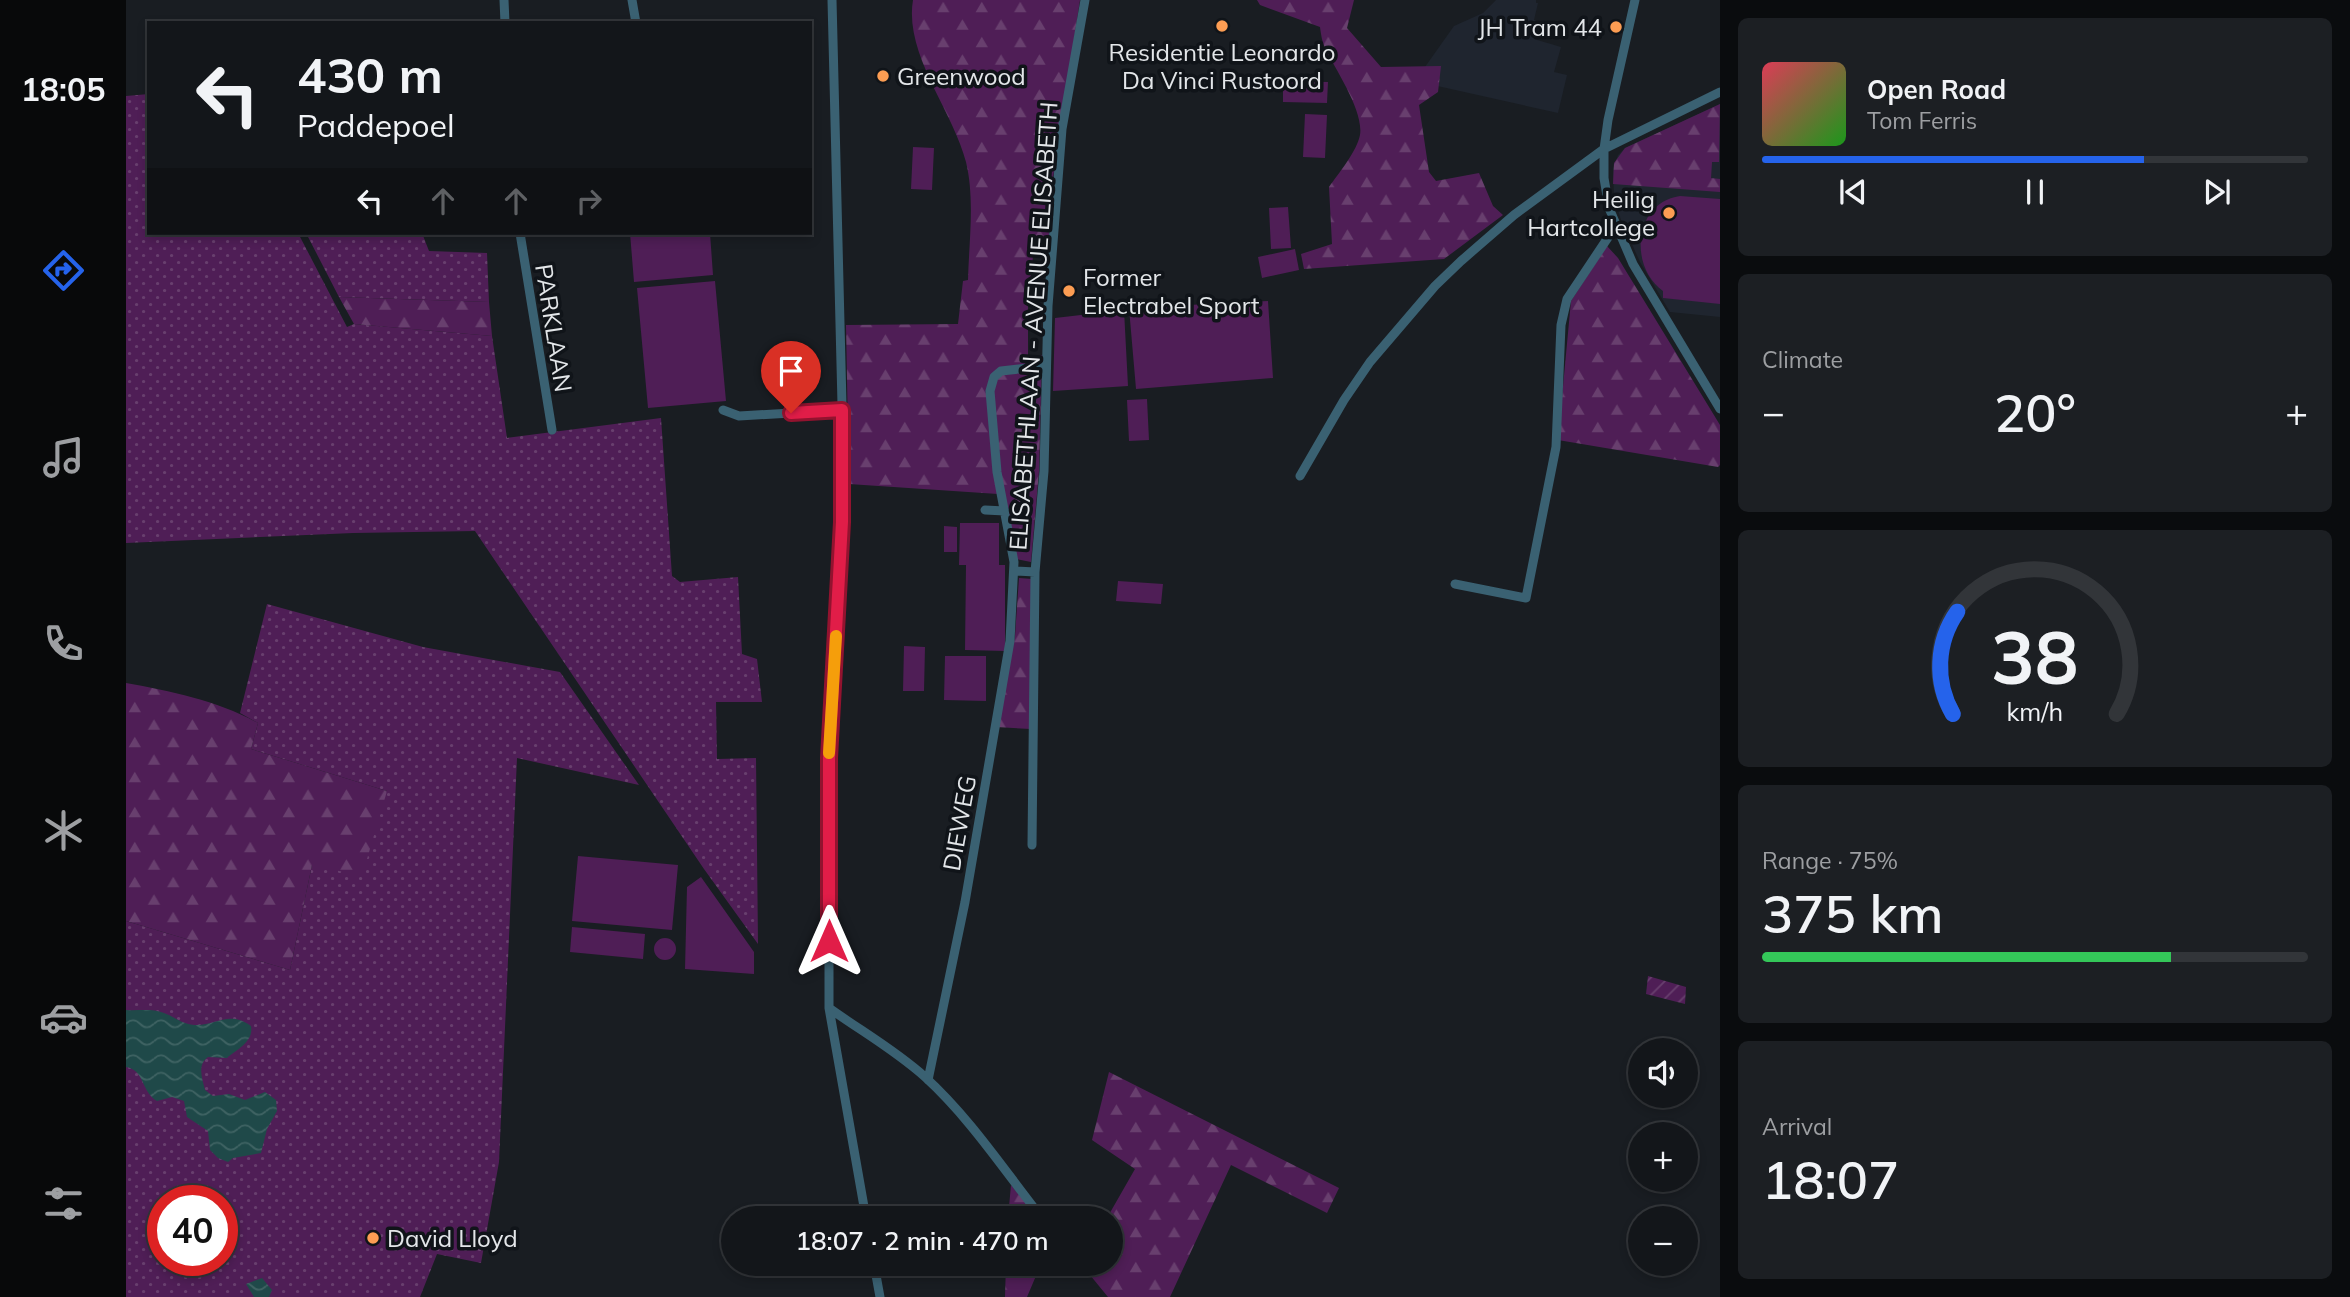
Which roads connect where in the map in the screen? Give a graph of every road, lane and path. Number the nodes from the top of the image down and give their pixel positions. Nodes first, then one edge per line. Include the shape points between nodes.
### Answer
1 (504, 0) edge
2 (632, 0) edge
3 (832, 0) edge
4 (1085, 0) edge
5 (1634, 0) edge
6 (505, 21) edge
7 (636, 21) edge
8 (1720, 92) edge
9 (1604, 149) junction
10 (1615, 227) junction
11 (520, 235) edge
12 (1046, 366) junction
13 (1720, 409) edge
14 (723, 410) dead end
15 (842, 410) junction
16 (552, 430) dead end
17 (1300, 476) dead end
18 (985, 510) dead end
19 (1005, 511) junction
20 (1014, 571) junction
21 (1035, 572) junction
22 (1455, 584) dead end
23 (1032, 845) dead end
24 (829, 1008) junction
25 (928, 1080) junction
26 (864, 1206) edge
27 (1033, 1206) edge
28 (876, 1276) edge
29 (880, 1296) edge

1 - 6 street
2 - 7 street
3 - 15 street
4 - 12 street, ELISABETHLAAN - AVENUE ELISABETH via 1062,129
5 - 9 street
8 - 9 street
9 - 10 street via 1604,178
9 - 17 street via 1511,218 1436,286 1353,387
10 - 13 street
10 - 22 street via 1567,299 1562,317 1556,447 1526,598
11 - 16 street, PARKLAAN
12 - 19 street, DIEWEG via 1006,369 991,385 994,449
12 - 21 street, ELISABETHLAAN - AVENUE ELISABETH via 1044,471
14 - 15 street via 739,416
15 - 24 street via 842,522 829,758
18 - 19 street
19 - 20 street, DIEWEG
20 - 21 street
20 - 25 street, DIEWEG via 1008,656
21 - 23 street, ELISABETHLAAN - AVENUE ELISABETH
24 - 25 street
24 - 26 street
25 - 27 street via 971,1126
28 - 29 street

